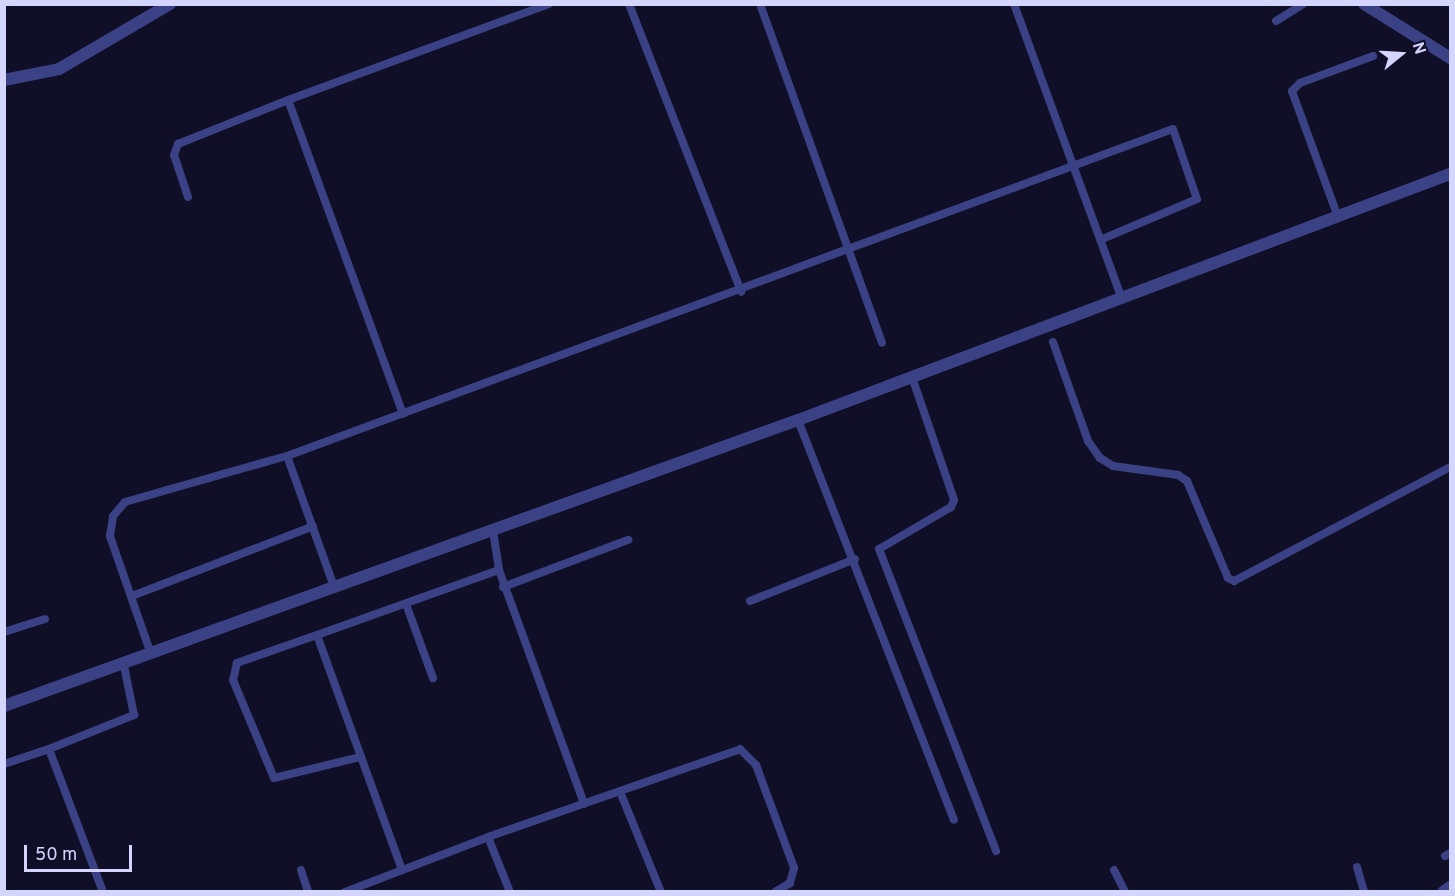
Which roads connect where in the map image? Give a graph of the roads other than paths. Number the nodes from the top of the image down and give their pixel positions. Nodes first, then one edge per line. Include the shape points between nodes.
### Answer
1 (170, 4) edge
2 (549, 4) edge
3 (628, 4) edge
4 (760, 4) edge
5 (1014, 4) edge
6 (1303, 4) edge
7 (1364, 4) edge
8 (1276, 21) dead end
9 (1373, 56) dead end
10 (1450, 58) edge
11 (4, 80) edge
12 (288, 100) junction
13 (1073, 165) junction
14 (1450, 174) edge
15 (188, 197) dead end
16 (1338, 217) junction
17 (1100, 240) junction
18 (849, 251) junction
19 (741, 292) junction
20 (1122, 298) junction
21 (1053, 342) dead end
22 (882, 343) dead end
23 (912, 377) junction
24 (403, 414) junction
25 (798, 420) junction
26 (287, 456) junction
27 (1450, 467) edge
28 (313, 526) junction
29 (493, 531) junction
30 (628, 540) dead end
31 (855, 559) junction
32 (499, 570) junction
33 (503, 587) junction
34 (335, 589) junction
35 (132, 596) junction
36 (750, 601) dead end
37 (406, 604) junction
38 (45, 619) dead end
39 (4, 632) edge
40 (317, 635) junction
41 (151, 654) junction
42 (124, 666) junction
43 (433, 678) dead end
44 (4, 706) edge
45 (49, 748) junction
46 (360, 757) junction
47 (4, 765) edge
48 (621, 794) junction
49 (584, 804) junction
50 (954, 820) dead end
51 (488, 837) junction
52 (996, 851) dead end
53 (1357, 867) dead end
54 (301, 870) dead end
55 (402, 870) junction
56 (1113, 870) dead end
57 (1450, 887) edge
58 (103, 891) edge
59 (308, 891) edge
60 (345, 891) edge
61 (510, 891) edge
62 (661, 891) edge
63 (775, 891) edge
64 (1125, 891) edge
65 (1364, 891) edge
66 (1443, 891) edge

1 - 11 street via 60,69
2 - 12 lane
3 - 19 lane
4 - 18 lane
5 - 13 lane
6 - 8 lane
7 - 10 street
9 - 16 lane via 1300,83 1292,91
12 - 15 lane via 178,144 174,155
12 - 24 lane
13 - 17 lane
13 - 17 lane via 1166,129 1176,133 1197,199
13 - 18 lane
14 - 16 street
16 - 20 street
17 - 20 lane
18 - 19 lane
18 - 22 lane
19 - 24 lane
20 - 23 street
21 - 27 lane via 1088,441 1100,458 1113,466 1178,475 1186,482 1228,578 1234,581
23 - 25 street
23 - 52 lane via 954,500 951,507 879,549
24 - 26 lane
25 - 29 street
25 - 31 lane
26 - 28 lane
26 - 35 lane via 117,508 110,536
28 - 34 lane
28 - 35 lane
29 - 32 lane
29 - 34 street
30 - 33 lane
31 - 36 lane
31 - 50 lane
32 - 33 lane
32 - 37 lane
33 - 49 lane
34 - 41 street
35 - 41 lane
37 - 40 lane
37 - 43 lane
38 - 39 lane
40 - 46 lane
40 - 46 lane via 237,663 233,680 274,778
41 - 42 street
42 - 44 street
42 - 45 lane via 134,715
45 - 47 lane
45 - 58 lane
46 - 55 lane
48 - 49 lane
48 - 62 lane
48 - 63 lane via 719,754 747,750 794,868 790,883
49 - 51 lane
51 - 55 lane
51 - 61 lane
53 - 65 lane
54 - 59 lane
55 - 60 lane
56 - 64 lane
57 - 66 street

